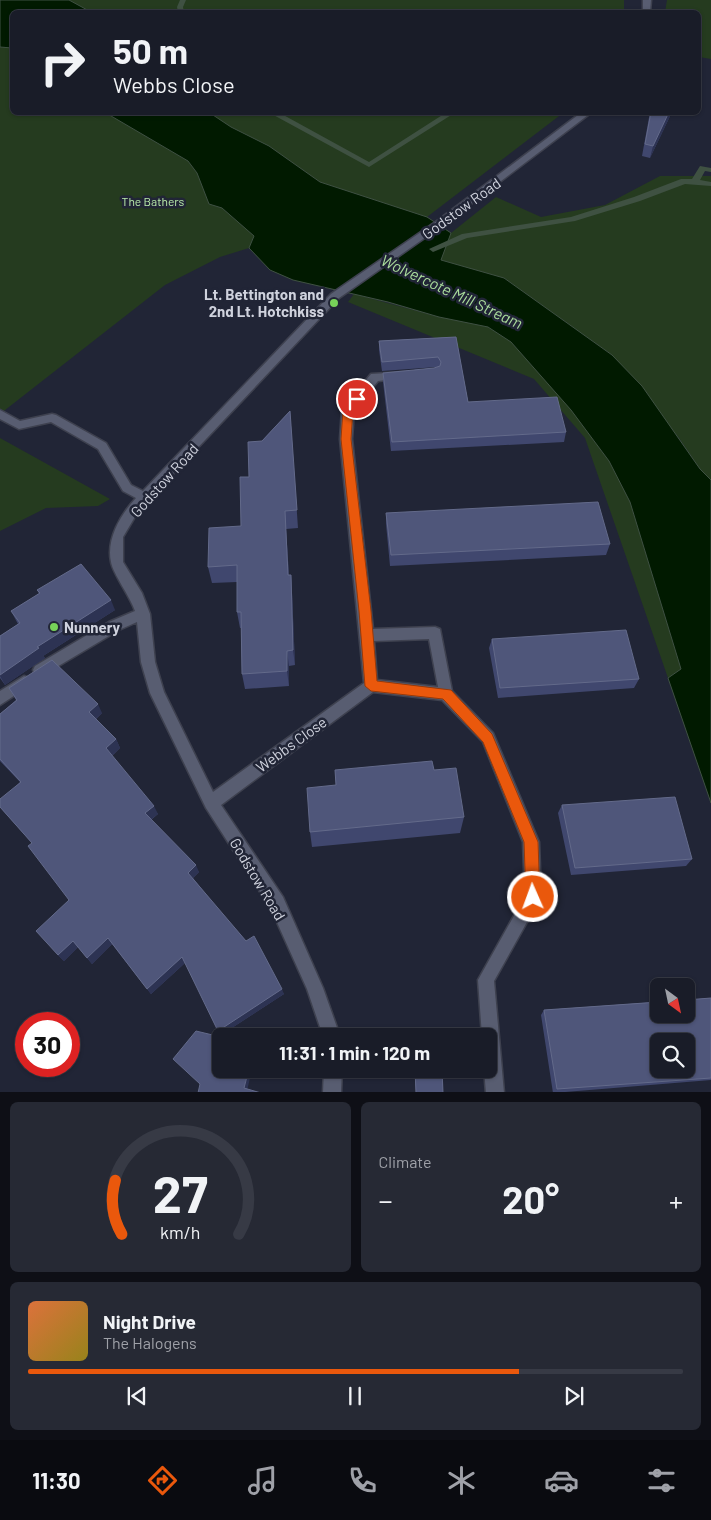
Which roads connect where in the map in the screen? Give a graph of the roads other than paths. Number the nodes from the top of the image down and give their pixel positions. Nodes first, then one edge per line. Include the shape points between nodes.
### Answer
1 (584, 115) edge
2 (414, 374) edge
3 (1, 414) edge
4 (145, 497) junction
5 (143, 614) junction
6 (368, 635) junction
7 (371, 686) junction
8 (446, 694) junction
9 (0, 699) edge
10 (211, 803) junction
11 (328, 1028) edge
12 (332, 1078) edge
13 (332, 1092) edge
14 (494, 1092) edge

1 - 4 street, Godstow Road via 440,224 335,296
2 - 6 street via 375,377 348,410 346,439
3 - 4 street via 20,425 52,418 102,446 127,488
4 - 5 street, Godstow Road via 135,507 117,538 117,562
5 - 9 street via 114,626 45,666
5 - 10 street, Godstow Road via 148,662 157,693
6 - 7 street
6 - 8 street via 435,633
7 - 8 street
7 - 10 street, Webbs Close
8 - 14 street via 488,738 531,842 533,897 486,980
10 - 11 street, Godstow Road via 277,904 315,988
12 - 13 street

